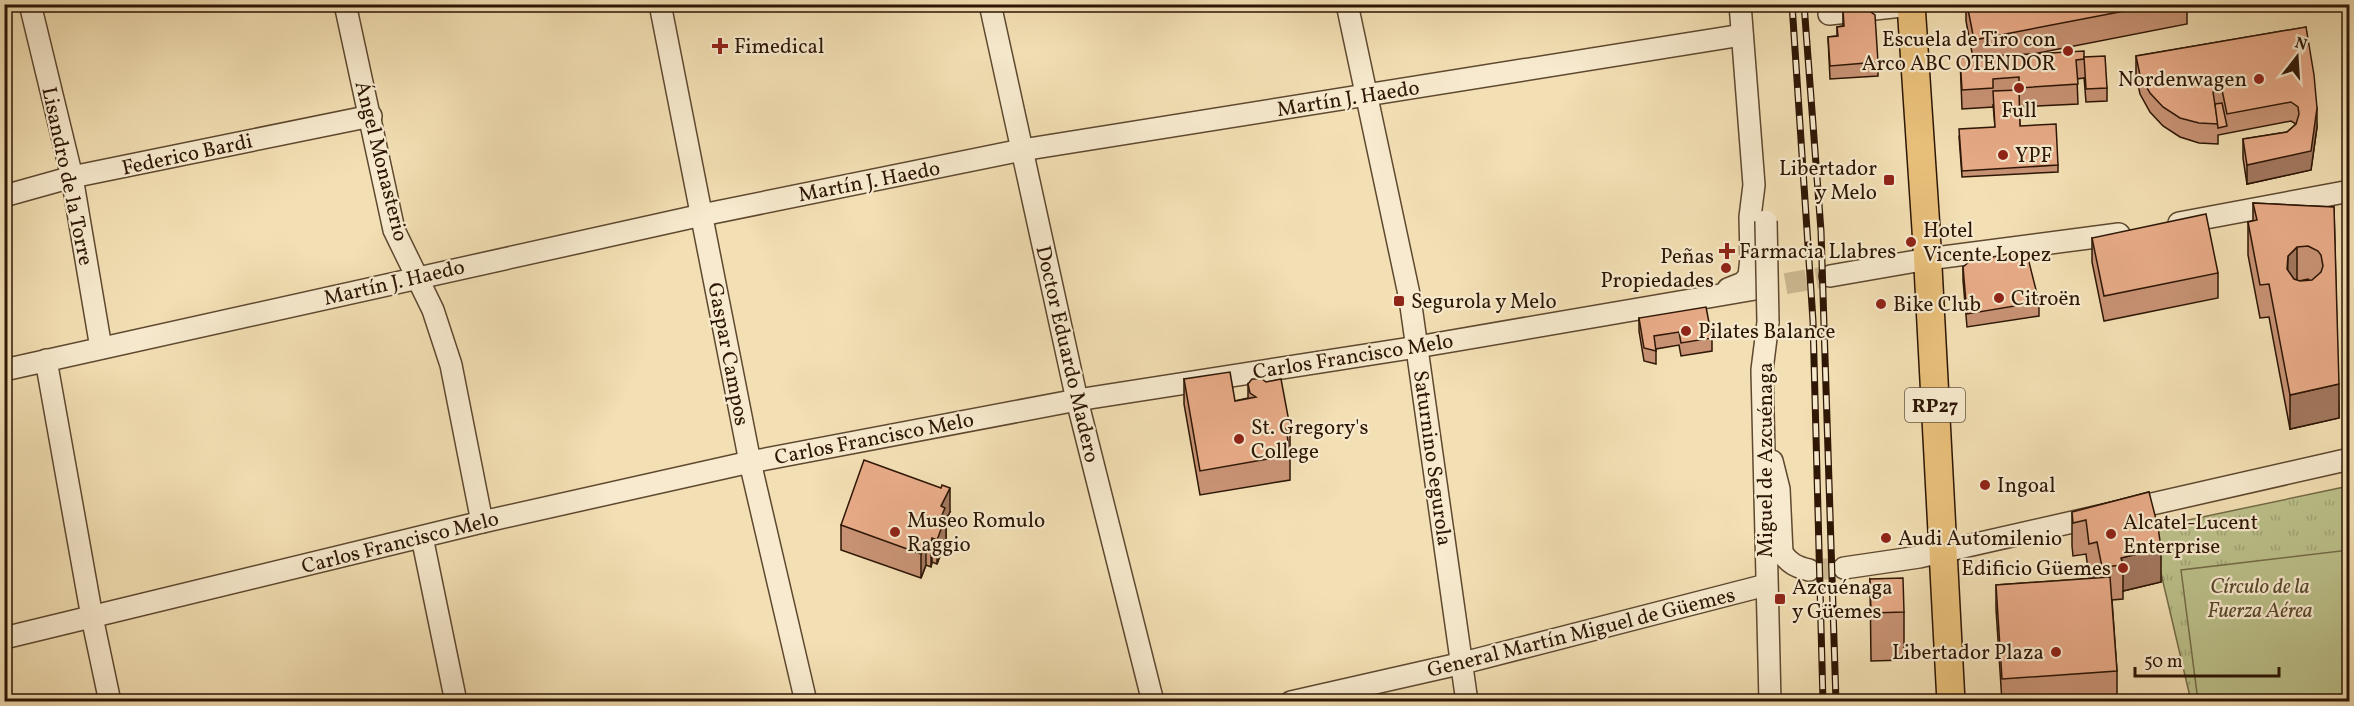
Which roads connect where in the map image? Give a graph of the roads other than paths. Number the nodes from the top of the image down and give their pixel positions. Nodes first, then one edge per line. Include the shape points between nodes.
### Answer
1 (30, 4) edge
2 (660, 4) edge
3 (990, 4) edge
4 (1347, 4) edge
5 (1740, 4) edge
6 (1911, 5) edge
7 (352, 8) edge
8 (1829, 14) dead end
9 (1742, 35) junction
10 (1367, 95) junction
11 (370, 116) junction
12 (1022, 150) junction
13 (72, 177) junction
14 (1754, 185) junction
15 (2349, 192) edge
16 (4, 196) edge
17 (702, 215) junction
18 (2158, 227) edge
19 (2136, 231) edge
20 (1928, 259) junction
21 (1830, 276) tunnel mouth
22 (417, 277) junction
23 (1755, 289) tunnel mouth
24 (1713, 294) junction
25 (1417, 347) junction
26 (101, 348) junction
27 (46, 360) junction
28 (4, 370) edge
29 (1077, 400) junction
30 (1763, 446) junction
31 (2349, 459) edge
32 (750, 462) junction
33 (482, 522) junction
34 (422, 537) junction
35 (1943, 551) junction
36 (1844, 568) tunnel mouth
37 (1809, 570) tunnel mouth
38 (1766, 585) junction
39 (92, 617) junction
40 (4, 638) edge
41 (1463, 663) junction
42 (110, 702) edge
43 (456, 702) edge
44 (806, 702) edge
45 (1153, 702) edge
46 (1291, 702) edge
47 (1467, 702) edge
48 (1770, 702) edge
49 (1951, 702) edge

1 - 13 street, Lisandro de la Torre
2 - 17 street, Gaspar Campos
3 - 12 street, Doctor Eduardo Madero
4 - 10 street, Saturnino Segurola
5 - 9 street, Miguel de Azcuénaga
6 - 8 street
6 - 20 main road, RP27
7 - 11 street, Ángel Monasterio
9 - 10 street, Martín J. Haedo
9 - 14 street, Miguel de Azcuénaga
10 - 12 street, Martín J. Haedo
10 - 25 street, Saturnino Segurola
11 - 13 street, Federico Bardi
11 - 22 street, Ángel Monasterio via 394,230
12 - 17 street, Martín J. Haedo
12 - 29 street, Doctor Eduardo Madero
13 - 16 street, Federico Bardi
13 - 26 street, Lisandro de la Torre
14 - 24 street, Miguel de Azcuénaga via 1749,217 1749,276 1743,283
14 - 30 street, Miguel de Azcuénaga, bridge via 1766,221 1768,322 1762,370
15 - 18 street
17 - 22 street, Martín J. Haedo
17 - 32 street, Gaspar Campos
19 - 20 street
20 - 21 street
20 - 35 main road, RP27
22 - 26 street, Martín J. Haedo
22 - 33 street, Ángel Monasterio via 433,310 451,365
23 - 24 street, Carlos Francisco Melo
24 - 25 street, Carlos Francisco Melo
25 - 29 street, Carlos Francisco Melo
25 - 41 street, Saturnino Segurola
26 - 27 street, Martín J. Haedo
27 - 28 street, Martín J. Haedo
27 - 39 street
29 - 32 street, Carlos Francisco Melo
29 - 45 street, Doctor Eduardo Madero
30 - 37 street via 1773,463 1779,489 1782,553 1797,567
30 - 38 street, Miguel de Azcuénaga
31 - 35 street
32 - 33 street, Carlos Francisco Melo
32 - 44 street, Gaspar Campos
33 - 34 street, Carlos Francisco Melo
34 - 39 street, Carlos Francisco Melo
34 - 43 street
35 - 36 street
35 - 49 main road, RP27
38 - 41 street, General Martín Miguel de Güemes
38 - 48 street, Miguel de Azcuénaga
39 - 40 street, Carlos Francisco Melo
39 - 42 street
41 - 46 street, General Martín Miguel de Güemes
41 - 47 street, Saturnino Segurola

